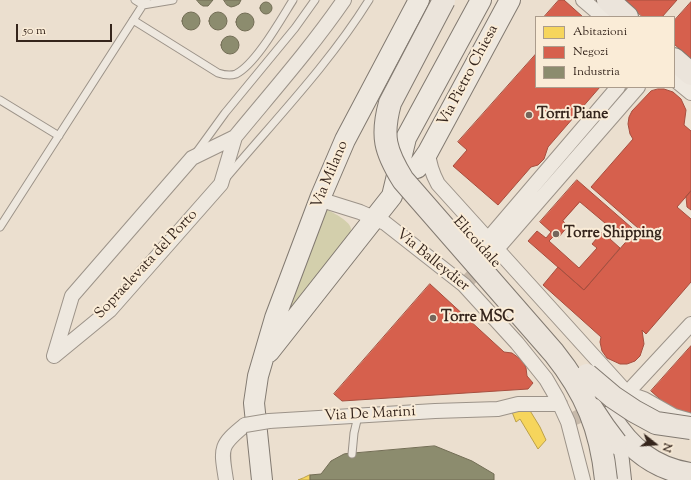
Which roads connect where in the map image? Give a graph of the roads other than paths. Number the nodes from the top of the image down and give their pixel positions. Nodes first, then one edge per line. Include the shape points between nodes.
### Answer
1 (135, 0) edge
2 (173, 0) edge
3 (293, 0) edge
4 (315, 0) edge
5 (344, 0) edge
6 (369, 0) edge
7 (419, 0) edge
8 (444, 0) edge
9 (460, 0) edge
10 (481, 0) edge
11 (510, 0) edge
12 (584, 0) edge
13 (608, 0) edge
14 (144, 3) edge
15 (602, 16) edge
16 (626, 16) edge
17 (133, 20) junction
18 (675, 59) edge
19 (691, 74) edge
20 (675, 80) edge
21 (617, 88) edge
22 (637, 88) edge
23 (691, 93) edge
24 (0, 100) edge
25 (59, 136) junction
26 (235, 137) junction
27 (428, 152) junction
28 (192, 158) junction
29 (417, 168) dead end
30 (221, 184) junction
31 (321, 196) junction
32 (374, 219) junction
33 (0, 227) edge
34 (492, 244) junction
35 (691, 324) edge
36 (554, 353) junction
37 (264, 358) junction
38 (587, 375) junction
39 (627, 393) junction
40 (585, 398) junction
41 (560, 404) junction
42 (609, 406) junction
43 (358, 416) junction
44 (691, 421) edge
45 (656, 423) junction
46 (691, 428) edge
47 (691, 433) edge
48 (616, 443) junction
49 (352, 454) dead end
50 (680, 477) edge
51 (226, 480) edge
52 (262, 480) edge
53 (584, 480) edge
54 (606, 480) edge
55 (620, 480) edge

1 - 14 lane
2 - 14 lane
3 - 17 lane via 256,56 245,68 230,75 218,73
4 - 28 lane via 225,112
5 - 26 street, Sopraelevata del Porto via 303,55
6 - 30 lane via 325,62
7 - 31 main road, Via Milano via 345,140
8 - 36 main road, Elicoidale, bridge via 390,104 385,120 386,146 403,180
9 - 38 main road, Elicoidale via 410,91 398,126 399,142 413,171 423,184 546,321
10 - 32 main road, Via Milano via 406,138 392,196
11 - 27 main road, Via Pietro Chiesa
12 - 15 street
13 - 16 main road
14 - 17 lane
17 - 25 lane
18 - 19 main road
20 - 23 street
21 - 34 street
22 - 34 street
24 - 25 lane
25 - 33 lane
26 - 28 street, Sopraelevata del Porto
26 - 30 street, Sopraelevata del Porto
27 - 29 main road
27 - 34 street via 432,175 438,184
28 - 30 street, Sopraelevata del Porto via 72,296 54,356 110,310
31 - 32 street, Via Balleydier via 328,202
31 - 37 main road, Via Milano via 275,318
32 - 37 main road, Via Milano
32 - 41 street, Via Balleydier via 385,223 464,285 546,379
34 - 39 street
35 - 39 street
36 - 38 main road, bridge
36 - 40 main road, Elicoidale, bridge via 570,372
37 - 52 main road, Via Milano via 254,402
38 - 42 main road, Elicoidale
38 - 45 main road, bridge via 613,397
39 - 42 street
39 - 44 street via 644,399 674,416
39 - 47 street via 636,408
40 - 48 main road, bridge
40 - 54 main road, Elicoidale, bridge via 602,448
41 - 43 street, Via De Marini via 518,404 498,409
41 - 53 street, Via Balleydier via 570,421
42 - 48 main road, Elicoidale
42 - 50 main road via 618,430 636,451
43 - 49 lane
43 - 51 street, Via De Marini, bridge via 270,421 245,425 232,436 222,453
45 - 46 main road, bridge
45 - 47 main road, bridge
48 - 50 main road via 644,466
48 - 55 main road, Elicoidale

